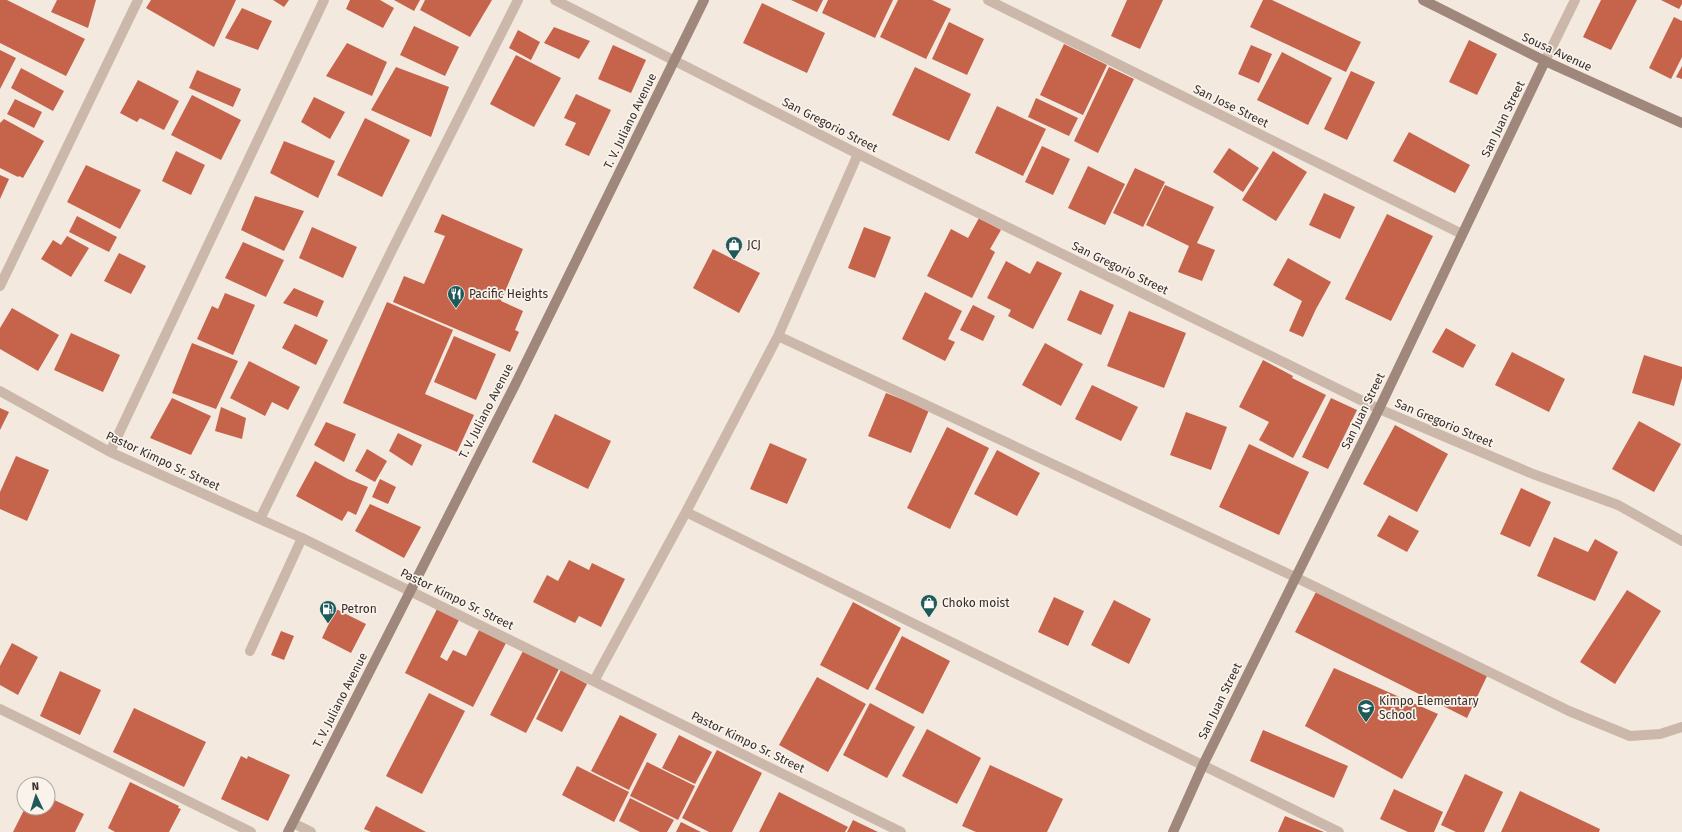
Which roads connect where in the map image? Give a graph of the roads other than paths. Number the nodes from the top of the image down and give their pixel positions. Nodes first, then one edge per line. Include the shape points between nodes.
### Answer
1 (138, 0) edge
2 (324, 0) edge
3 (518, 0) edge
4 (555, 0) edge
5 (704, 0) edge
6 (988, 0) edge
7 (1423, 0) edge
8 (1574, 0) edge
9 (674, 61) junction
10 (1545, 61) junction
11 (1682, 123) edge
12 (858, 154) junction
13 (1462, 234) junction
14 (0, 286) edge
15 (778, 336) junction
16 (0, 391) edge
17 (1379, 409) junction
18 (110, 452) junction
19 (686, 512) junction
20 (260, 519) junction
21 (302, 538) junction
22 (1682, 541) edge
23 (1295, 577) junction
24 (410, 591) junction
25 (250, 651) dead end
26 (594, 681) junction
27 (0, 710) edge
28 (1682, 727) edge
29 (1203, 765) junction
30 (293, 823) junction
31 (251, 832) edge
32 (288, 832) edge
33 (311, 832) edge
34 (901, 832) edge
35 (1173, 832) edge
36 (1339, 832) edge

1 - 14 street
2 - 18 street
3 - 20 street
4 - 9 street, San Gregorio Street
5 - 9 street, T. V. Juliano Avenue
6 - 13 street, San Jose Street
7 - 10 street, Sousa Avenue
8 - 10 street, San Juan Street
9 - 12 street, San Gregorio Street
9 - 24 street, T. V. Juliano Avenue
10 - 11 street, Sousa Avenue
10 - 13 street, San Juan Street
12 - 15 street
12 - 17 street, San Gregorio Street
13 - 17 street, San Juan Street
15 - 19 street
15 - 23 street
16 - 18 street, Pastor Kimpo Sr. Street
17 - 22 street, San Gregorio Street via 1540,476 1618,505
17 - 23 street, San Juan Street
18 - 20 street, Pastor Kimpo Sr. Street
19 - 26 street
19 - 29 street
20 - 21 street, Pastor Kimpo Sr. Street
21 - 24 street, Pastor Kimpo Sr. Street
21 - 25 street
23 - 28 street via 1570,711 1630,736 1660,734
23 - 29 street, San Juan Street
24 - 26 street, Pastor Kimpo Sr. Street
24 - 30 street, T. V. Juliano Avenue
26 - 34 street, Pastor Kimpo Sr. Street
27 - 31 street
29 - 35 street, San Juan Street
29 - 36 street
30 - 32 street, T. V. Juliano Avenue
30 - 33 street

